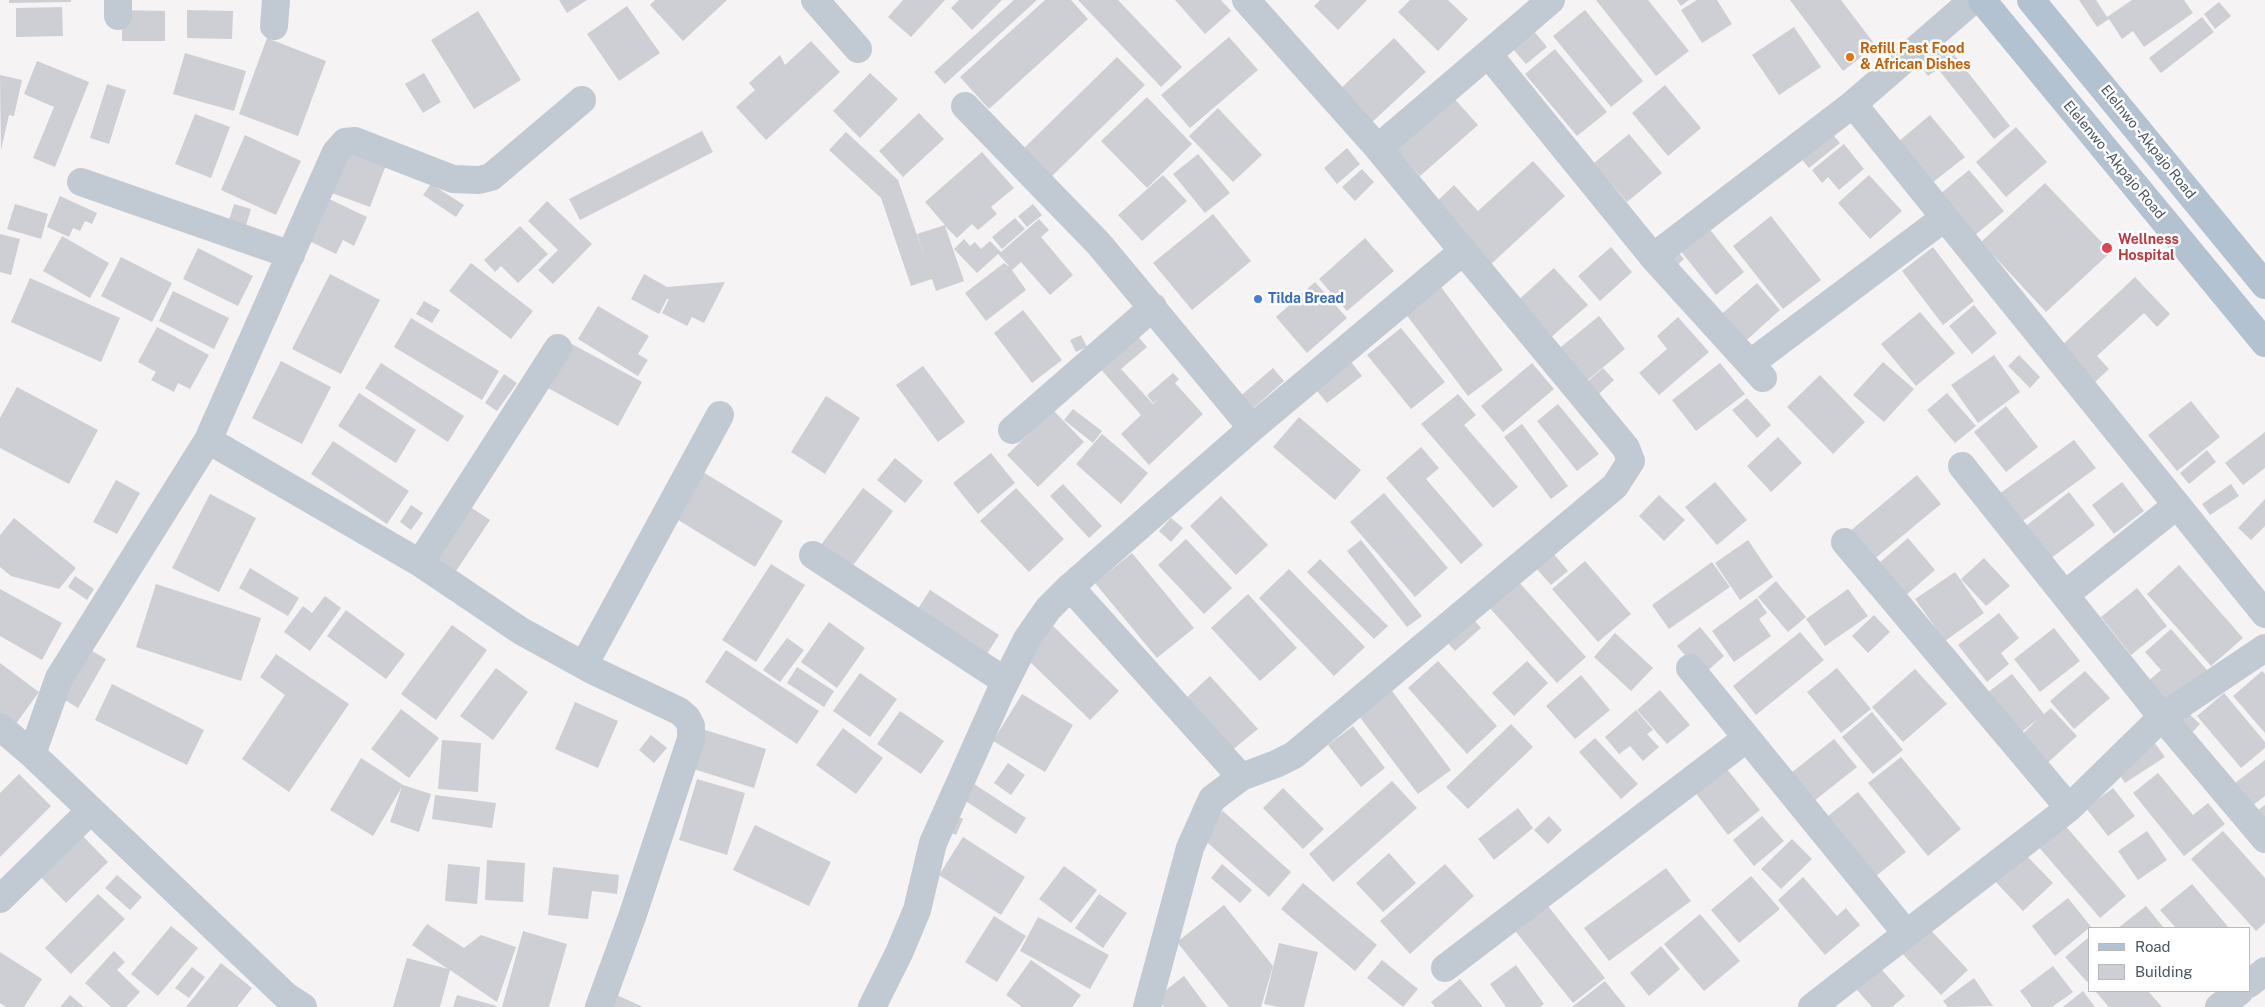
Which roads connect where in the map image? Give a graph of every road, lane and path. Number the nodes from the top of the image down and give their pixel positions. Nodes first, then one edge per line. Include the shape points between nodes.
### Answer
1 (815, 0) edge
2 (1246, 0) edge
3 (1551, 0) edge
4 (1973, 0) edge
5 (1982, 0) edge
6 (2031, 0) edge
7 (858, 49) dead end
8 (1488, 54) junction
9 (582, 100) dead end
10 (1853, 104) junction
11 (965, 106) dead end
12 (1378, 148) junction
13 (81, 182) dead end
14 (1944, 218) junction
15 (1463, 251) junction
16 (291, 255) junction
17 (1653, 257) junction
18 (2265, 285) edge
19 (1153, 307) junction
20 (2265, 343) edge
21 (558, 348) dead end
22 (720, 415) dead end
23 (1252, 428) junction
24 (1012, 430) dead end
25 (208, 440) junction
26 (1962, 466) dead end
27 (2177, 505) junction
28 (1845, 542) dead end
29 (813, 555) dead end
30 (420, 563) junction
31 (1070, 587) junction
32 (2066, 594) junction
33 (2265, 614) edge
34 (2265, 648) edge
35 (584, 665) junction
36 (1690, 668) dead end
37 (1005, 681) junction
38 (2162, 717) junction
39 (0, 727) edge
40 (1747, 738) junction
41 (32, 754) junction
42 (1240, 777) junction
43 (2069, 808) junction
44 (90, 811) junction
45 (2265, 839) edge
46 (0, 899) edge
47 (1906, 933) junction
48 (1446, 968) dead end
49 (2265, 971) edge
50 (2250, 984) edge
51 (288, 1003) edge
52 (599, 1007) edge
53 (872, 1007) edge
54 (1147, 1007) edge
55 (1812, 1007) edge

1 - 7 street
2 - 12 street
3 - 8 street
4 - 10 street
5 - 20 main road, Elelenwo -Akpajo Road
6 - 18 main road, Elelnwo -Akpajo Road
8 - 12 street
8 - 17 street
9 - 16 street via 491,177 478,180 453,179 355,140 345,142 336,152
10 - 14 street
10 - 17 street
11 - 19 street via 1100,244
12 - 15 street
13 - 16 street
14 - 17 street via 1757,370
14 - 27 street
15 - 23 street
15 - 42 street via 1626,448 1631,461 1616,486 1294,755
16 - 25 street
19 - 23 street
19 - 24 street
21 - 30 street
22 - 35 street
23 - 31 street
25 - 30 street
25 - 41 street via 59,678
26 - 32 street
27 - 32 street
27 - 33 street
28 - 43 street
29 - 37 street
30 - 35 street via 521,631
31 - 37 street via 1048,609 1027,639
31 - 42 street
32 - 38 street
34 - 38 street
35 - 52 street via 679,711 691,726 692,734
36 - 40 street
37 - 53 street via 933,843 917,910
38 - 43 street
38 - 45 street
39 - 41 street
40 - 47 street
40 - 48 street
41 - 44 street
42 - 54 street via 1212,799 1194,840
43 - 47 street
44 - 46 street
44 - 51 street
47 - 55 street
49 - 50 street

